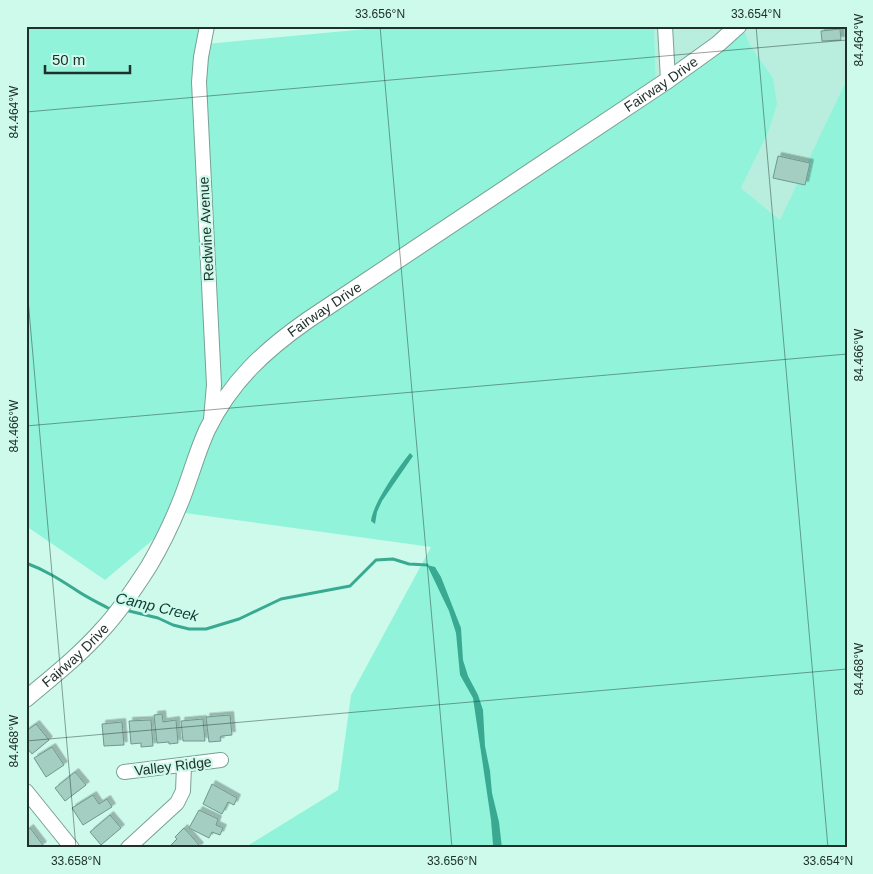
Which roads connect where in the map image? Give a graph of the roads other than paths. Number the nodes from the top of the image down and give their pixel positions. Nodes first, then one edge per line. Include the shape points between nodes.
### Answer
1 (207, 26) edge
2 (665, 26) edge
3 (738, 26) edge
4 (668, 80) junction
5 (207, 431) junction
6 (26, 699) edge
7 (221, 760) dead end
8 (184, 766) junction
9 (124, 772) dead end
10 (26, 791) edge
11 (72, 848) edge
12 (128, 848) edge

1 - 5 street, Redwine Avenue via 200,82 214,385 212,415
2 - 4 street
3 - 4 street, Fairway Drive
4 - 5 street, Fairway Drive via 272,345 229,392
5 - 6 street, Fairway Drive via 161,545 136,586 102,631
7 - 8 street, Valley Ridge
8 - 9 street, Valley Ridge
8 - 12 street via 183,791 177,803
10 - 11 street

